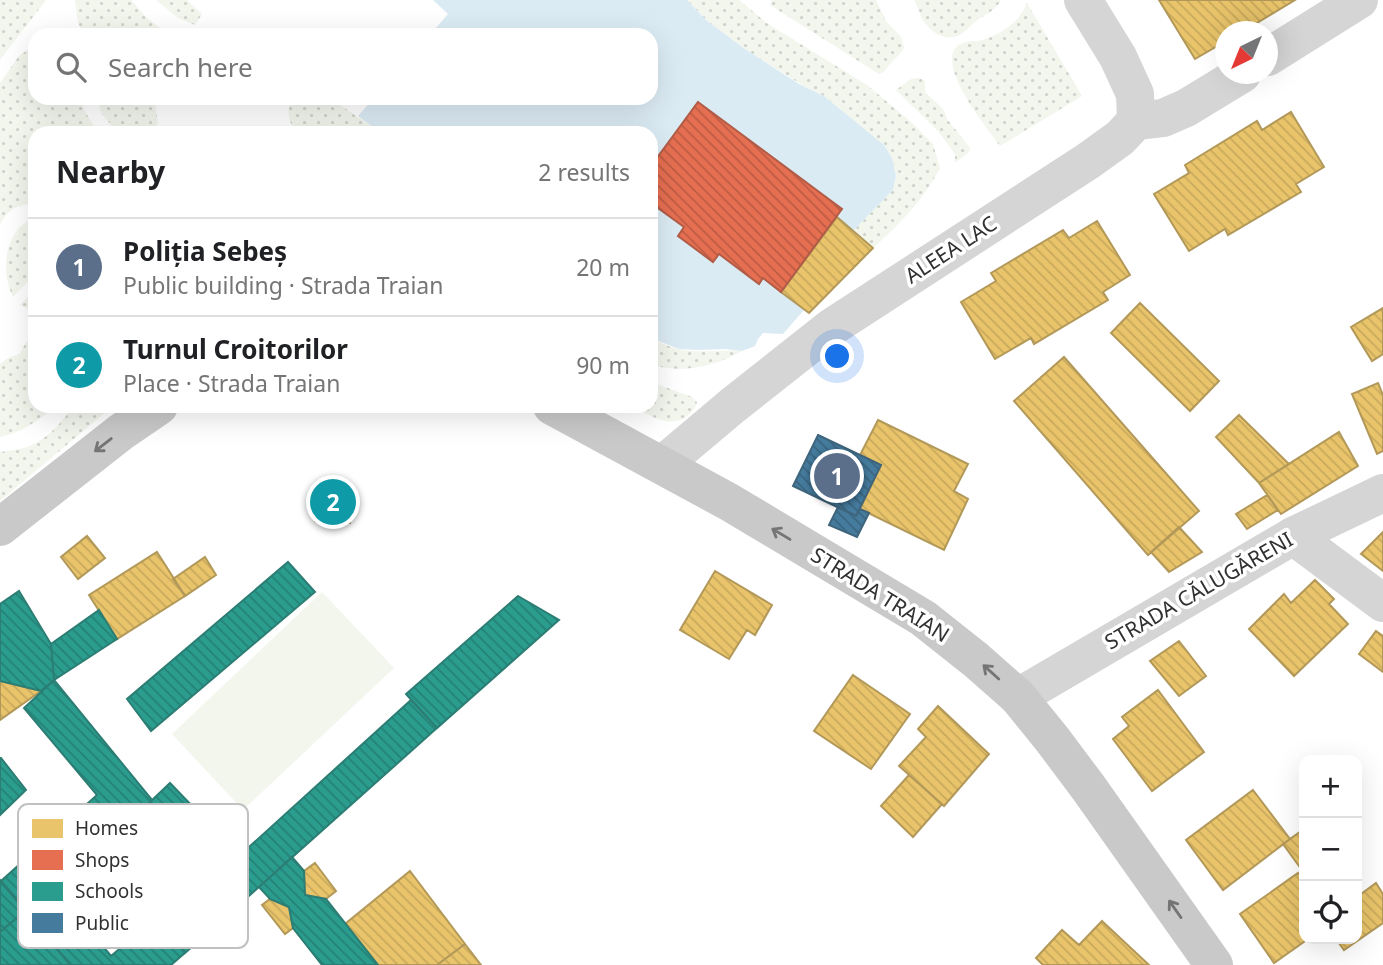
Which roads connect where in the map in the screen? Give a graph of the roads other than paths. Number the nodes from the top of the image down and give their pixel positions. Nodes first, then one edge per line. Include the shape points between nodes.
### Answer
1 (1083, 0) edge
2 (1359, 0) edge
3 (1278, 51) edge
4 (1226, 84) edge
5 (1136, 121) junction
6 (149, 413) edge
7 (565, 413) edge
8 (662, 465) junction
9 (1383, 493) edge
10 (0, 527) edge
11 (1293, 536) junction
12 (1383, 603) edge
13 (1018, 697) junction
14 (1214, 965) edge

1 - 5 street via 1135,94
2 - 3 street
4 - 5 street via 1163,118
5 - 8 street, ALEEA LAC via 1088,161 832,327
6 -> 10 main road
7 - 8 main road, STRADA TRAIAN
13 -> 8 main road, STRADA TRAIAN via 923,618
9 - 11 street, STRADA CĂLUGĂRENI
11 - 12 street
11 - 13 street, STRADA CĂLUGĂRENI
14 -> 13 main road, STRADA TRAIAN

